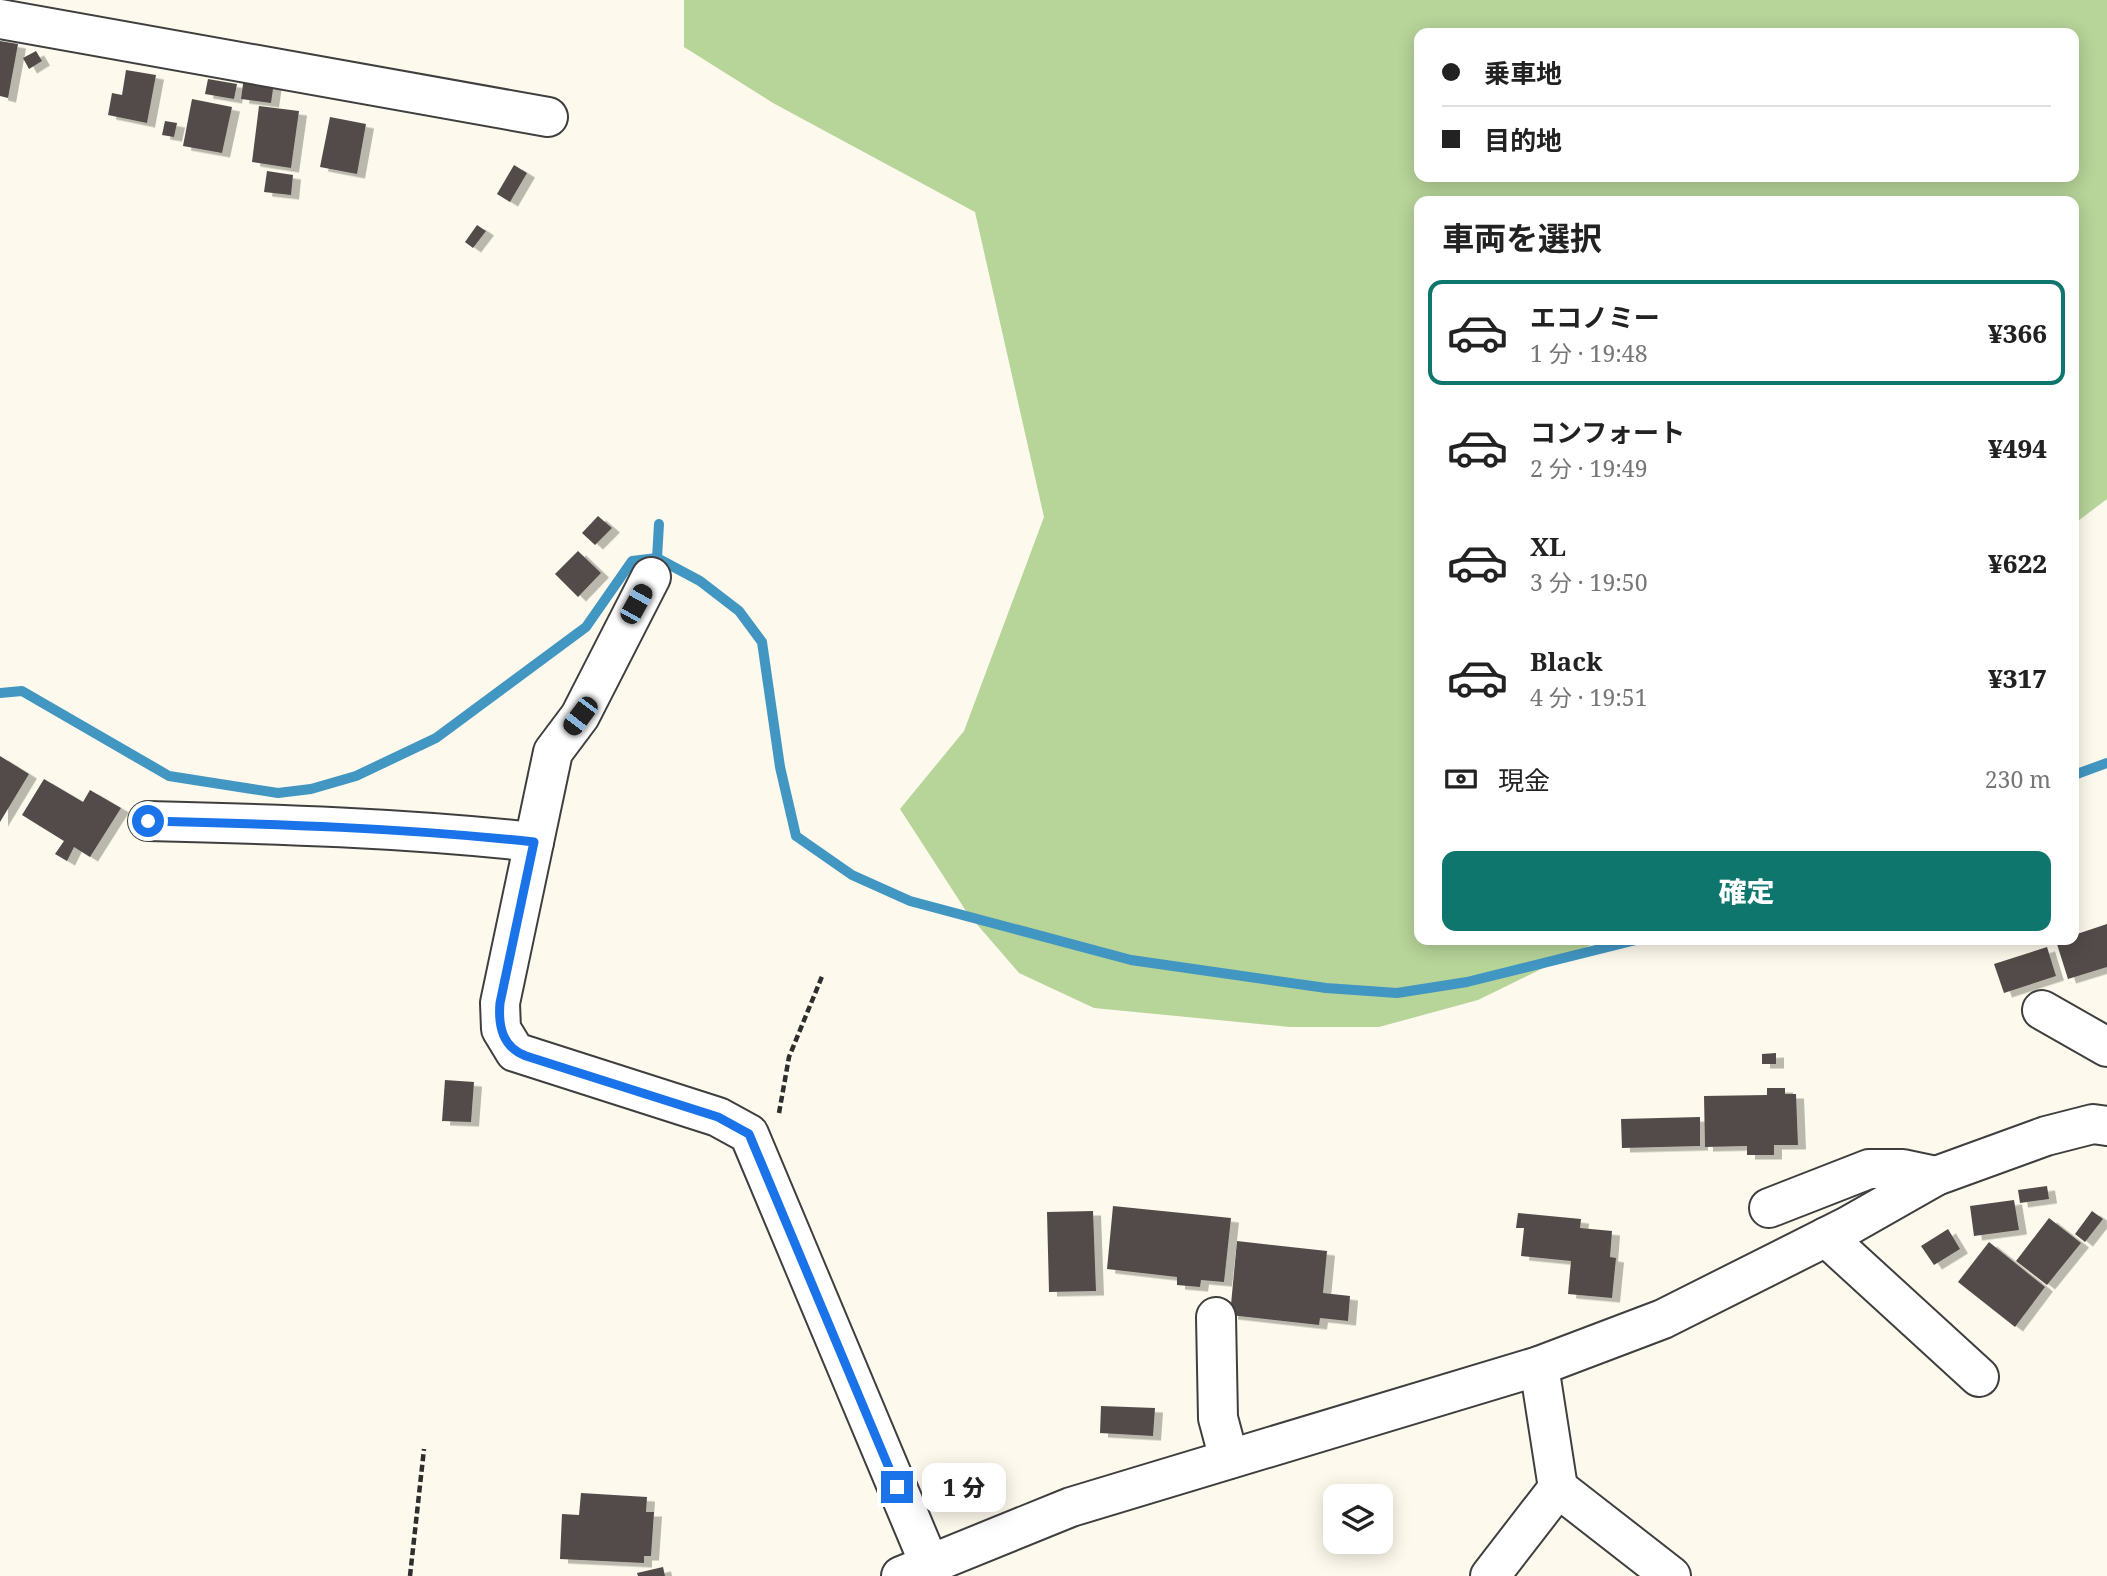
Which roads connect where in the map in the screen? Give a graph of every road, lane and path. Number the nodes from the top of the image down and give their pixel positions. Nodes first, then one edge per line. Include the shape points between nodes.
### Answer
1 (0, 19) edge
2 (548, 117) dead end
3 (651, 577) dead end
4 (148, 821) dead end
5 (534, 842) junction
6 (823, 974) dead end
7 (2042, 1010) dead end
8 (2107, 1047) edge
9 (2107, 1126) edge
10 (760, 1155) junction
11 (1936, 1176) junction
12 (1769, 1208) dead end
13 (1826, 1237) junction
14 (1216, 1317) dead end
15 (1539, 1366) junction
16 (1979, 1377) dead end
17 (424, 1449) dead end
18 (1229, 1459) junction
19 (1558, 1488) junction
20 (915, 1570) edge
21 (410, 1576) edge
22 (1490, 1576) edge
23 (1671, 1576) edge

1 - 2 street
3 - 5 street via 580,716 553,752
4 - 5 street via 304,825
5 - 10 street via 500,1003 506,1043 526,1056 718,1117 749,1134
6 - 10 path via 789,1056 776,1122
7 - 8 street
9 - 11 street via 2093,1124 2046,1136
10 - 20 street
11 - 12 street via 1903,1169 1868,1169
11 - 13 street
13 - 15 street via 1663,1319
13 - 16 street
14 - 18 street via 1217,1418
15 - 18 street
15 - 19 street
17 - 21 path
18 - 20 street via 1071,1507
19 - 22 street
19 - 23 street

